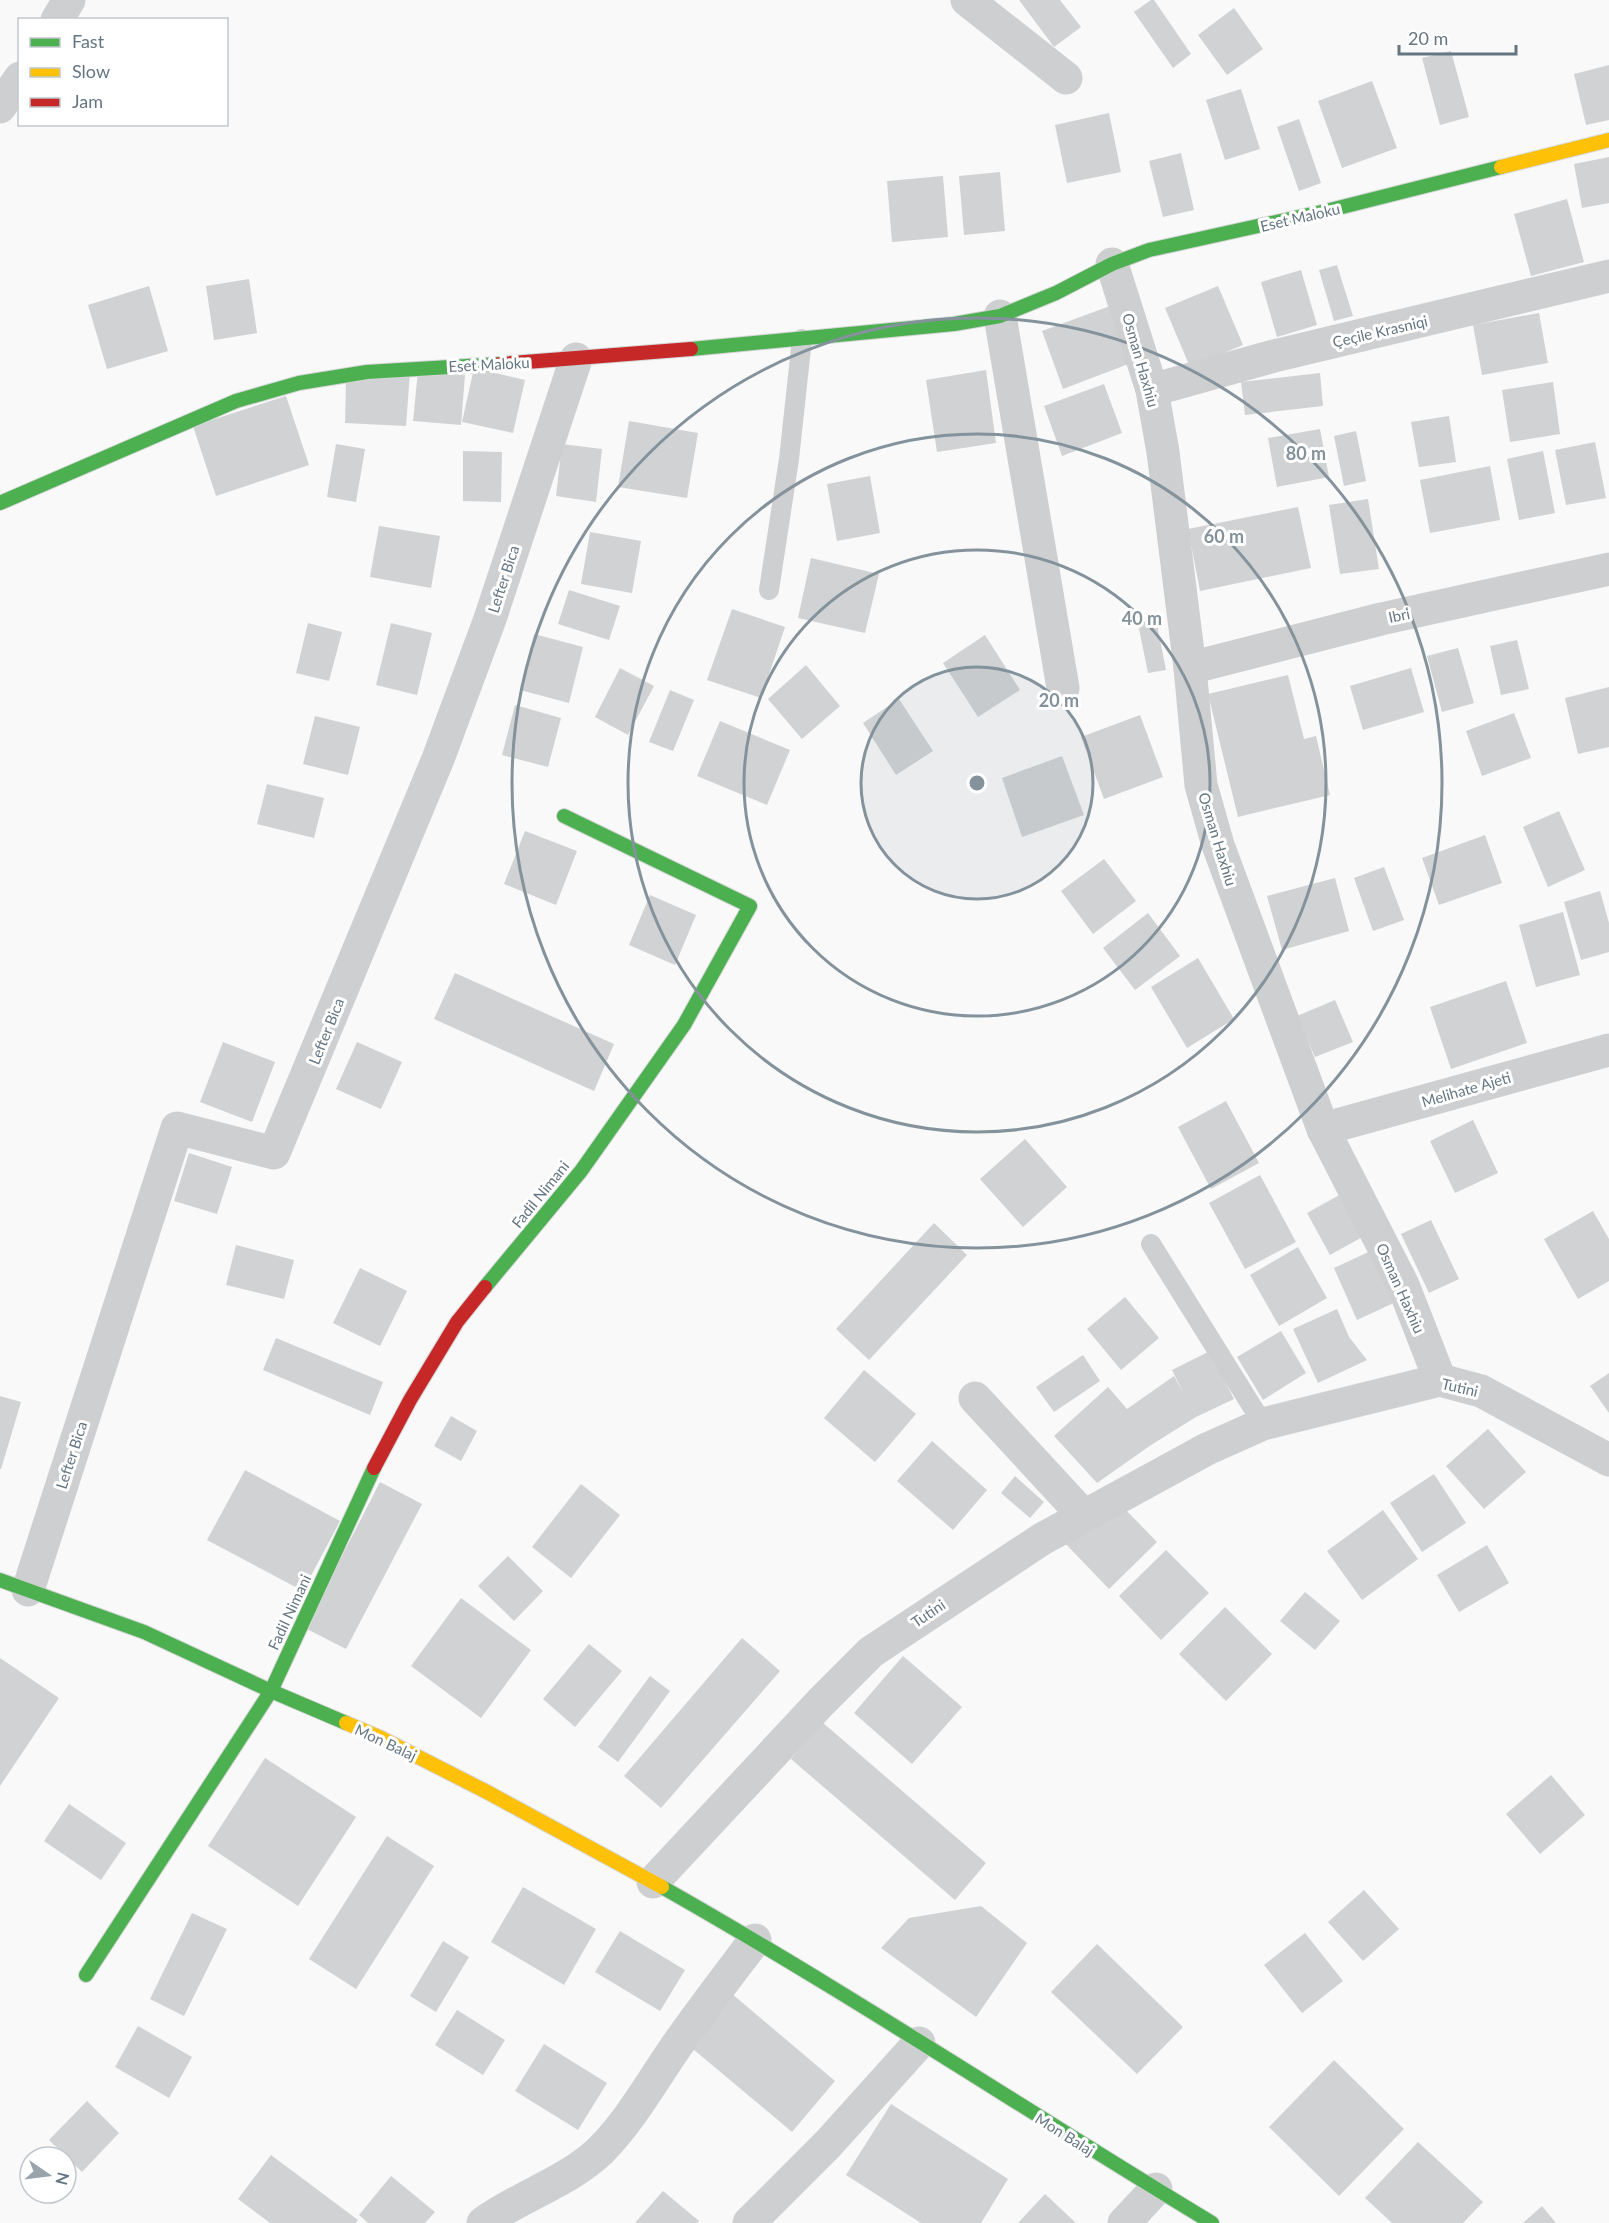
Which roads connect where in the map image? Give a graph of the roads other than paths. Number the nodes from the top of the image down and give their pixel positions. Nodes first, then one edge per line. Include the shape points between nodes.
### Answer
1 (69, 0) edge
2 (967, 0) edge
3 (58, 18) edge
4 (1066, 78) dead end
5 (18, 81) edge
6 (0, 107) edge
7 (1609, 140) edge
8 (1112, 264) junction
9 (1609, 276) edge
10 (1000, 316) junction
11 (802, 339) junction
12 (576, 359) junction
13 (1152, 390) junction
14 (0, 503) edge
15 (1609, 569) edge
16 (769, 590) dead end
17 (1190, 668) junction
18 (1063, 688) dead end
19 (564, 816) dead end
20 (1609, 1050) edge
21 (1323, 1129) junction
22 (1151, 1244) dead end
23 (1440, 1380) junction
24 (975, 1398) dead end
25 (1263, 1424) junction
26 (1609, 1460) edge
27 (1084, 1516) junction
28 (14, 1585) edge
29 (271, 1691) junction
30 (653, 1882) junction
31 (754, 1940) junction
32 (86, 1975) dead end
33 (919, 2043) junction
34 (1156, 2189) junction
35 (483, 2223) edge
36 (748, 2223) edge
37 (1124, 2223) edge
38 (1212, 2223) edge

1 - 3 street
2 - 4 street
5 - 6 street
7 - 8 street, Eset Maloku via 1326,211 1149,250
8 - 10 street, Eset Maloku
8 - 13 street, Osman Haxhiu
9 - 13 street, Çeçile Krasniqi via 1274,356
10 - 11 street, Eset Maloku
10 - 18 street
11 - 12 street, Eset Maloku
11 - 16 lane
12 - 14 street, Eset Maloku via 367,372 299,383 236,401
12 - 28 street, Lefter Bica via 490,619 438,759 274,1152 177,1128
13 - 17 street, Osman Haxhiu via 1173,520
15 - 17 street, Ibri via 1381,619
17 - 21 street, Osman Haxhiu via 1201,784 1218,845
19 - 29 street, Fadil Nimani via 750,906 684,1025 581,1171 451,1332 366,1483
20 - 21 street, Melihate Ajeti
21 - 23 street, Osman Haxhiu via 1402,1285
22 - 25 lane
23 - 25 street, Tutini
23 - 26 street, Tutini via 1481,1391
24 - 27 street
25 - 27 street, Tutini via 1207,1449
27 - 30 street, Tutini via 1042,1539 871,1652
28 - 29 street, Mon Balaj via 144,1632
29 - 30 street, Mon Balaj via 379,1737
29 - 32 street
30 - 31 street, Mon Balaj
31 - 33 street, Mon Balaj
31 - 35 street via 622,2126 598,2152 566,2177 500,2210
33 - 34 street, Mon Balaj
33 - 36 street via 828,2144
34 - 37 street
34 - 38 street, Mon Balaj

